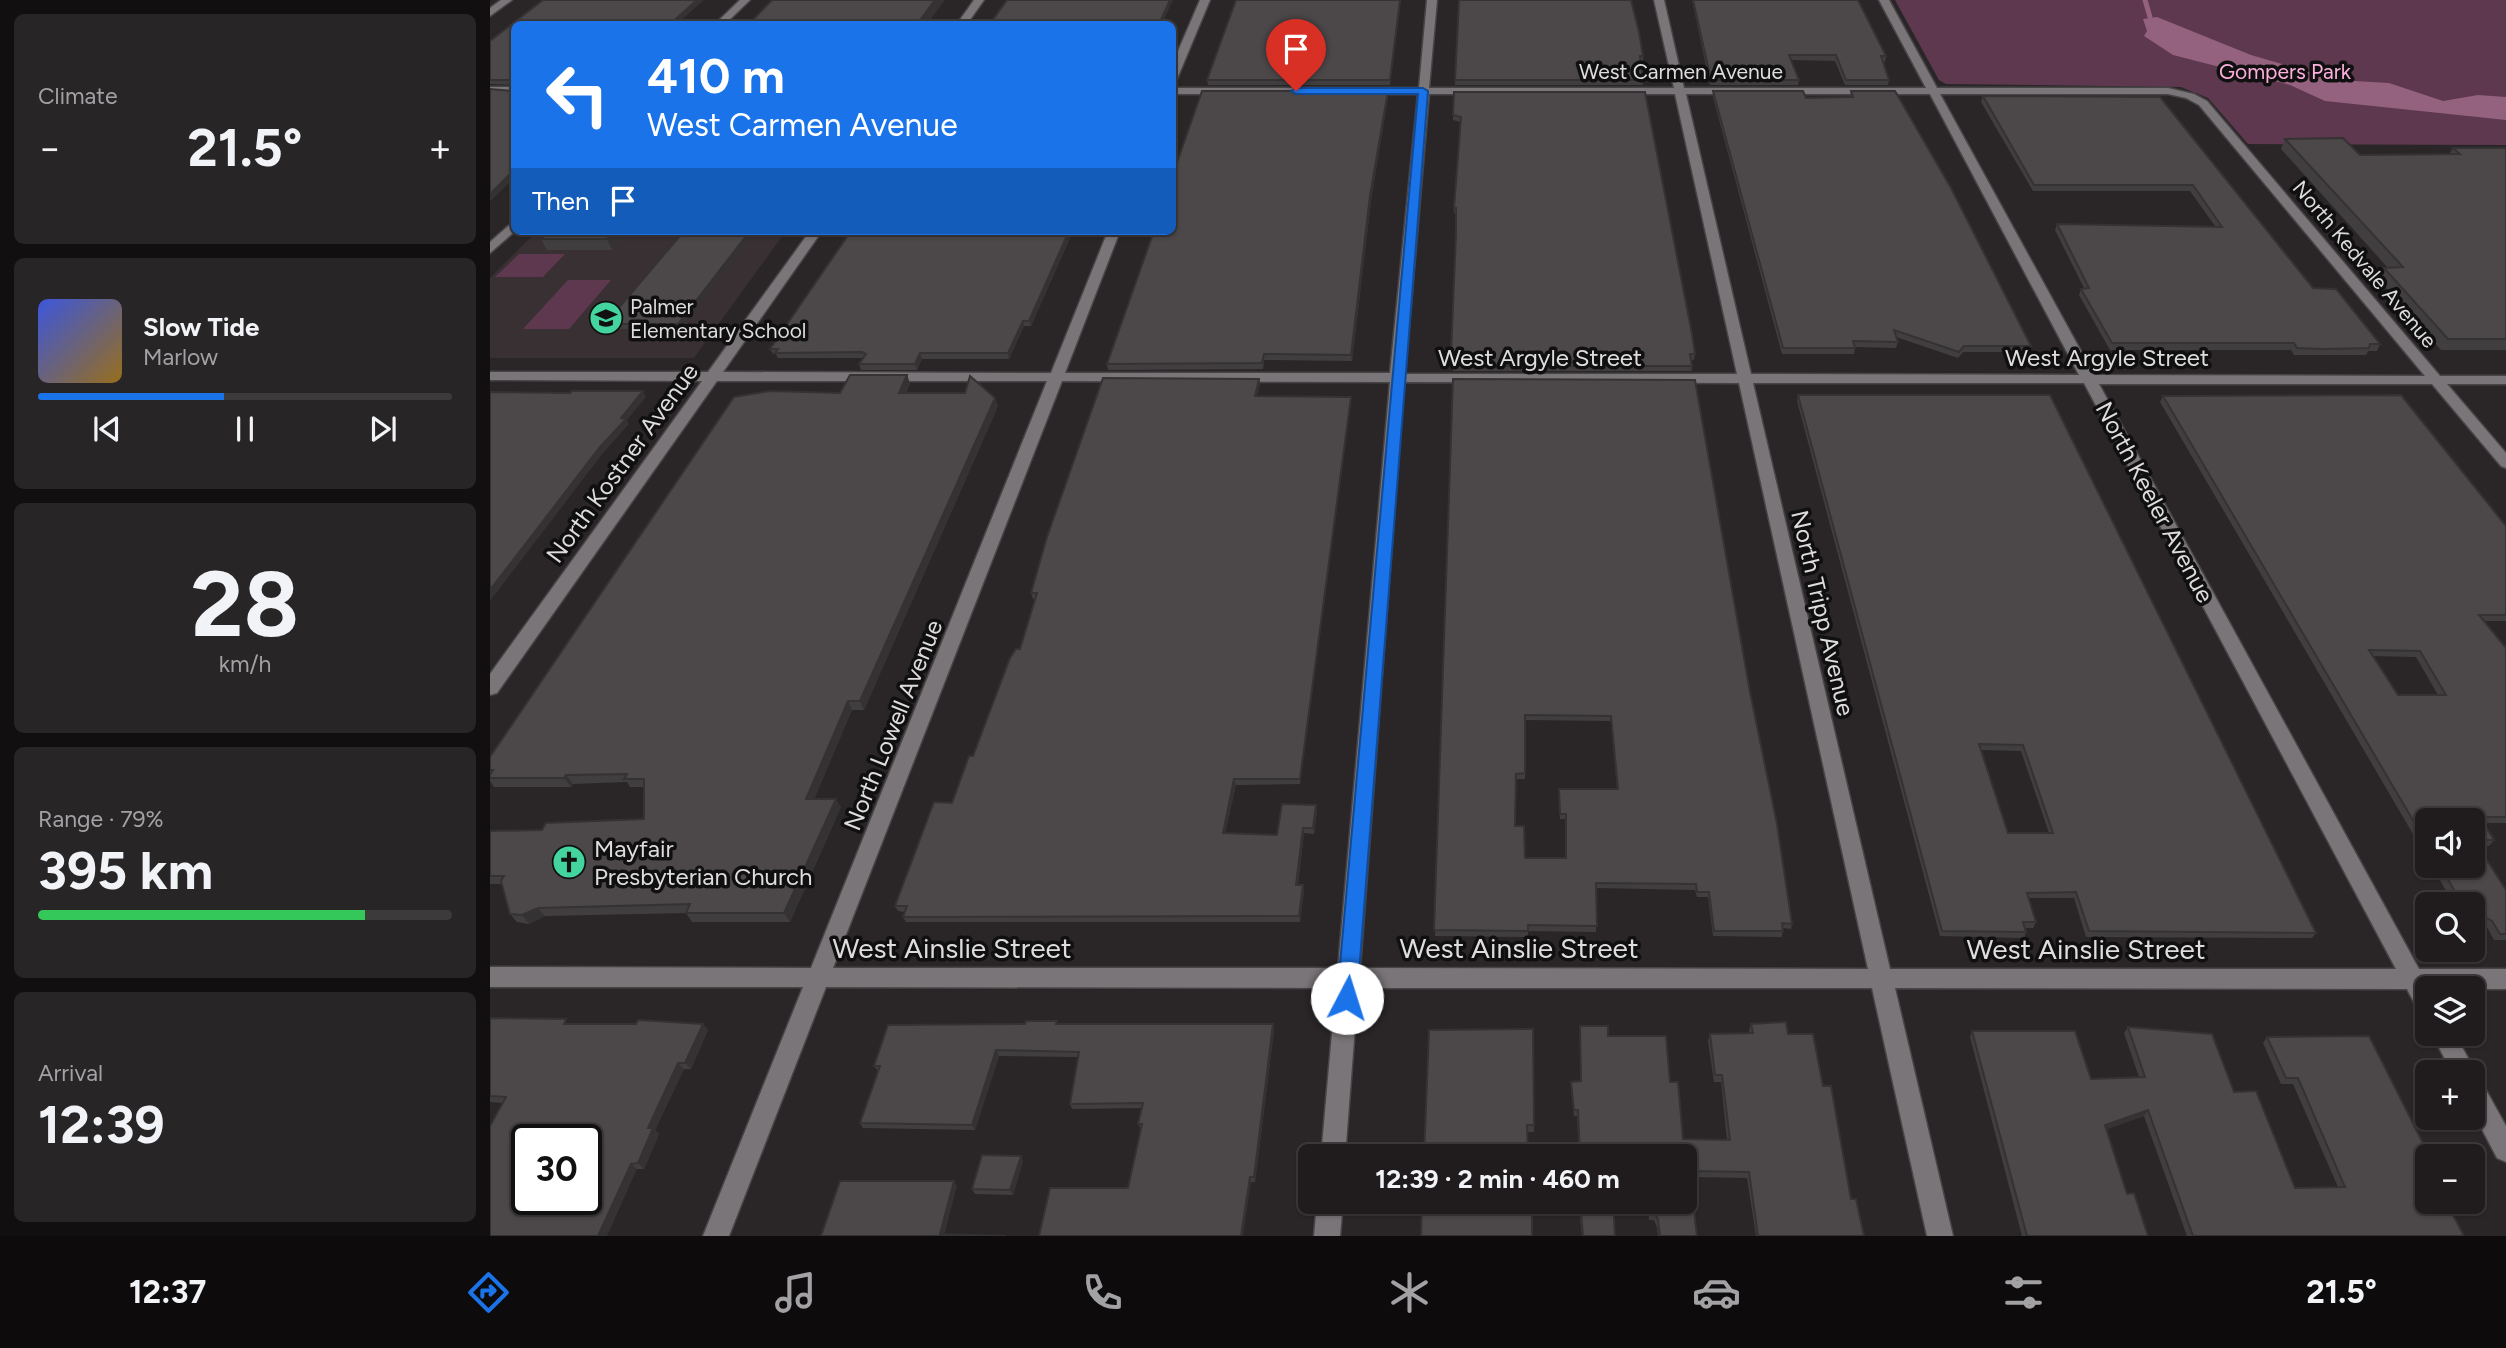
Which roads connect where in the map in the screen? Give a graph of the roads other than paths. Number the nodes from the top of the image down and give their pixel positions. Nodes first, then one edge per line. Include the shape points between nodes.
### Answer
1 (507, 0) edge
2 (745, 0) edge
3 (979, 0) edge
4 (1205, 0) edge
5 (1432, 0) edge
6 (1659, 0) edge
7 (1884, 0) edge
8 (490, 13) edge
9 (723, 21) edge
10 (964, 21) edge
11 (1176, 69) edge
12 (490, 90) edge
13 (511, 90) edge
14 (1176, 91) edge
15 (1423, 91) junction
16 (1680, 91) junction
17 (1933, 91) junction
18 (2190, 96) joint
19 (511, 228) edge
20 (813, 235) edge
21 (1112, 235) edge
22 (490, 249) edge
23 (490, 376) edge
24 (712, 377) junction
25 (1058, 378) junction
26 (1397, 379) junction
27 (1745, 380) junction
28 (2089, 380) junction
29 (2436, 380) junction
30 (2506, 380) edge
31 (2506, 463) edge
32 (490, 688) edge
33 (490, 977) edge
34 (818, 978) junction
35 (1348, 978) junction
36 (1881, 979) junction
37 (2414, 979) junction
38 (2506, 979) edge
39 (2485, 1111) edge
40 (1334, 1144) edge
41 (2506, 1150) edge
42 (1328, 1214) edge
43 (716, 1236) edge
44 (1327, 1236) edge
45 (1940, 1236) edge

1 - 8 street
2 - 9 street
3 - 10 street
4 - 11 street
5 - 15 street
6 - 16 street, North Tripp Avenue
7 - 17 street, North Keeler Avenue
12 - 13 street
14 - 15 street, West Carmen Avenue
15 - 16 street, West Carmen Avenue
15 - 26 street
16 - 17 street, West Carmen Avenue
16 - 27 street, North Tripp Avenue
17 - 18 street, West Carmen Avenue via 2168,91
17 - 28 street, North Keeler Avenue
18 - 29 street, North Kedvale Avenue via 2203,103
19 - 22 street
20 - 24 street, North Kostner Avenue
21 - 25 street, North Lowell Avenue
23 - 24 street, West Argyle Street
24 - 25 street, West Argyle Street
24 - 32 street, North Kostner Avenue
25 - 26 street, West Argyle Street
25 - 34 street, North Lowell Avenue
26 - 27 street, West Argyle Street
26 - 35 street
27 - 28 street, West Argyle Street
27 - 36 street, North Tripp Avenue
28 - 29 street, West Argyle Street
28 - 37 street, North Keeler Avenue
29 - 30 street, West Argyle Street
29 - 31 street, North Kedvale Avenue
33 - 34 street, West Ainslie Street
34 - 35 street, West Ainslie Street
34 - 43 street, North Lowell Avenue
35 - 36 street, West Ainslie Street
35 - 40 street
36 - 37 street, West Ainslie Street
36 - 45 street, North Tripp Avenue
37 - 38 street, West Ainslie Street
39 - 41 street
42 - 44 street

